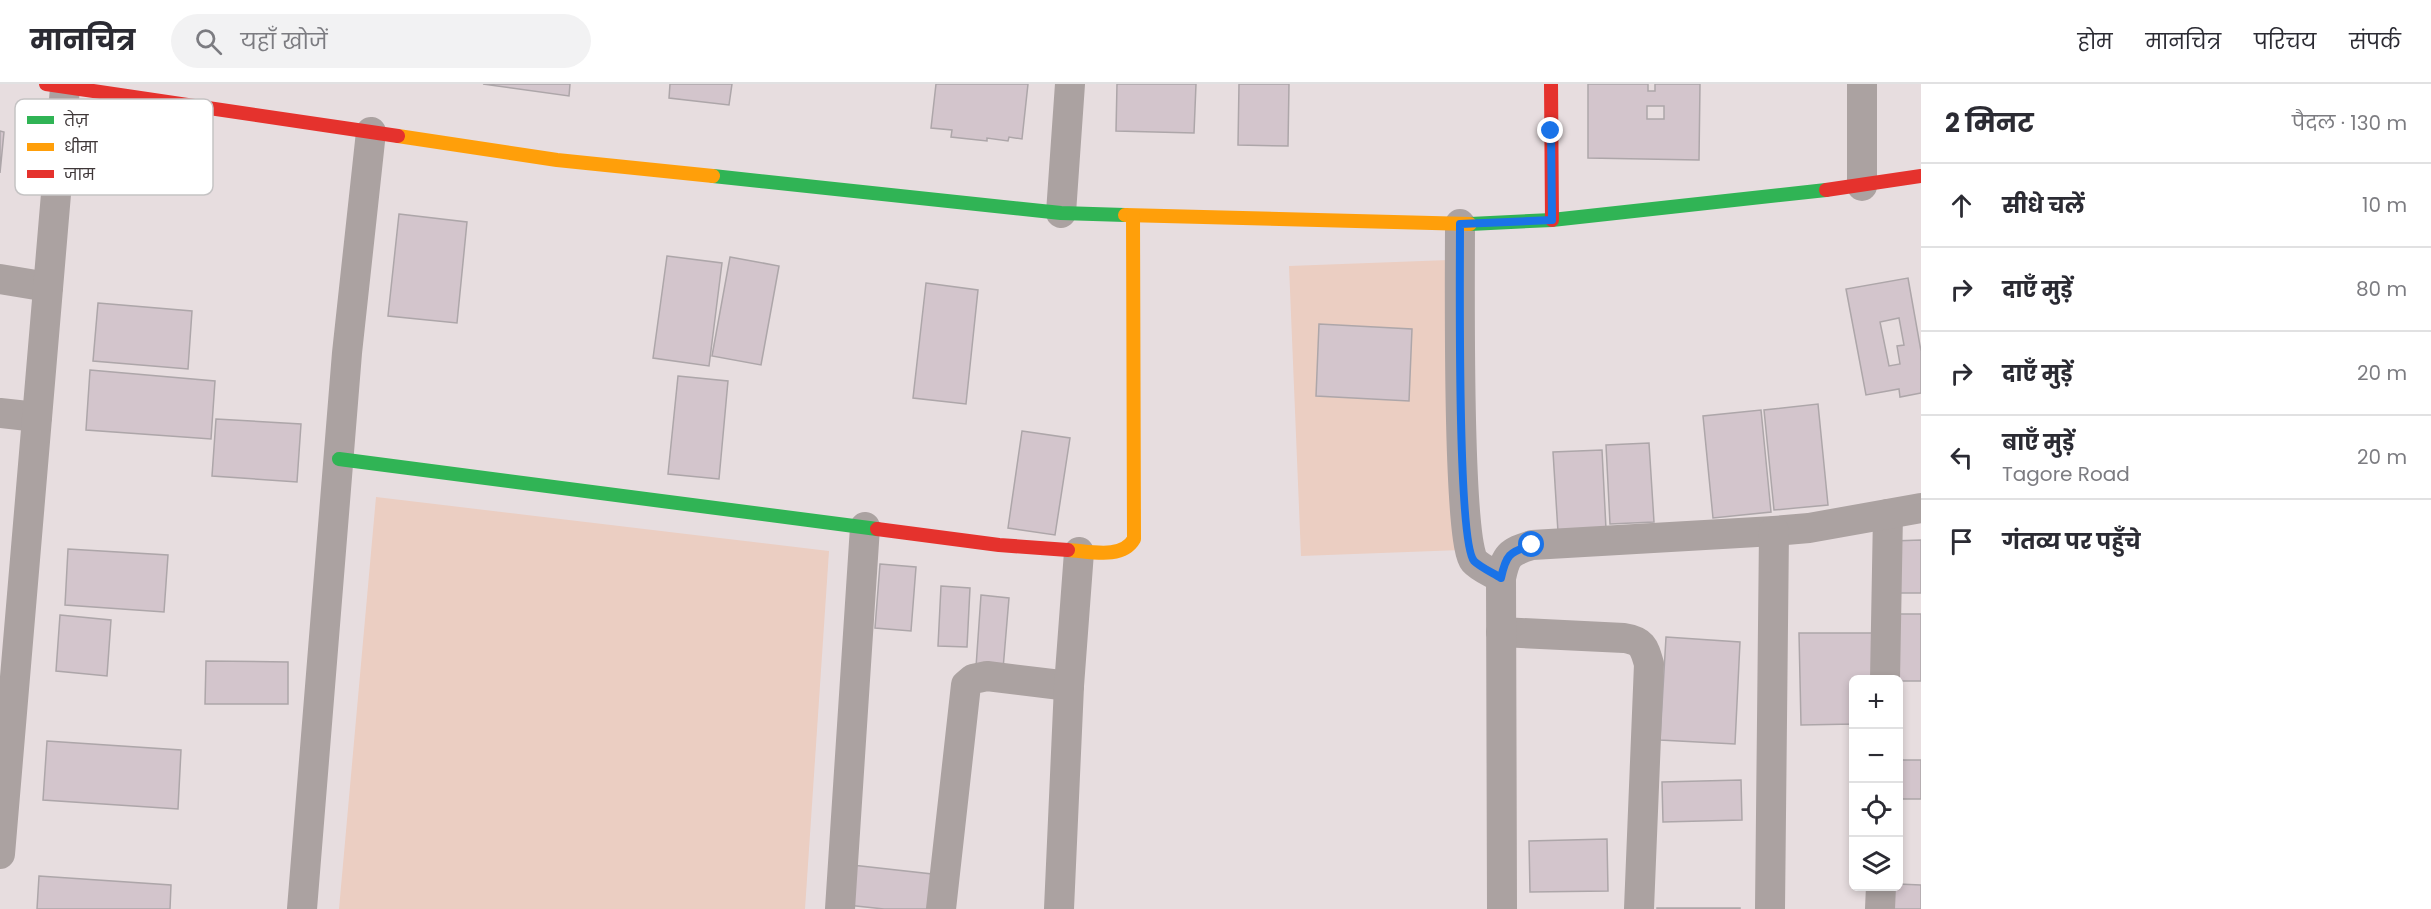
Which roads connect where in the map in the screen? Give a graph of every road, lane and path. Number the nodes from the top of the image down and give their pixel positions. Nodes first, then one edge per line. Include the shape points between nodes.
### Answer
1 (1070, 84) edge
2 (1551, 84) edge
3 (1862, 84) edge
4 (56, 86) edge
5 (145, 99) edge
6 (213, 109) edge
7 (371, 132) junction
8 (1921, 176) edge
9 (1863, 186) junction
10 (52, 195) edge
11 (1062, 213) junction
12 (1133, 216) junction
13 (1552, 220) junction
14 (1460, 224) junction
15 (0, 279) edge
16 (48, 287) junction
17 (0, 413) edge
18 (37, 417) junction
19 (339, 459) junction
20 (1921, 508) edge
21 (1888, 514) junction
22 (865, 527) junction
23 (1774, 531) junction
24 (1079, 552) junction
25 (1501, 578) junction
26 (1501, 632) junction
27 (1885, 675) edge
28 (1069, 686) junction
29 (0, 854) edge
30 (1881, 891) edge
31 (302, 909) edge
32 (840, 909) edge
33 (941, 909) edge
34 (1059, 909) edge
35 (1502, 909) edge
36 (1639, 909) edge
37 (1770, 909) edge
38 (1880, 909) edge

1 - 11 street
2 - 13 street
3 - 9 street
4 - 5 street
6 - 7 street
7 - 11 street via 557,160
7 - 19 street
8 - 9 street
9 - 13 street
10 - 16 street
11 - 12 street
12 - 14 street
12 - 24 street via 1134,539 1130,546 1115,553
13 - 14 street
14 - 25 street via 1467,542 1474,560
15 - 16 street
16 - 18 street
17 - 18 street
18 - 29 street
19 - 22 street
19 - 31 street
20 - 21 street
21 - 23 street
21 - 27 street
22 - 24 street
22 - 32 street
23 - 25 street via 1532,545 1514,550 1505,559
23 - 37 street
24 - 28 street
25 - 26 street
26 - 35 street
26 - 36 street via 1624,638 1636,640 1644,649 1649,664
28 - 33 street via 987,676 966,685
28 - 34 street
30 - 38 street

